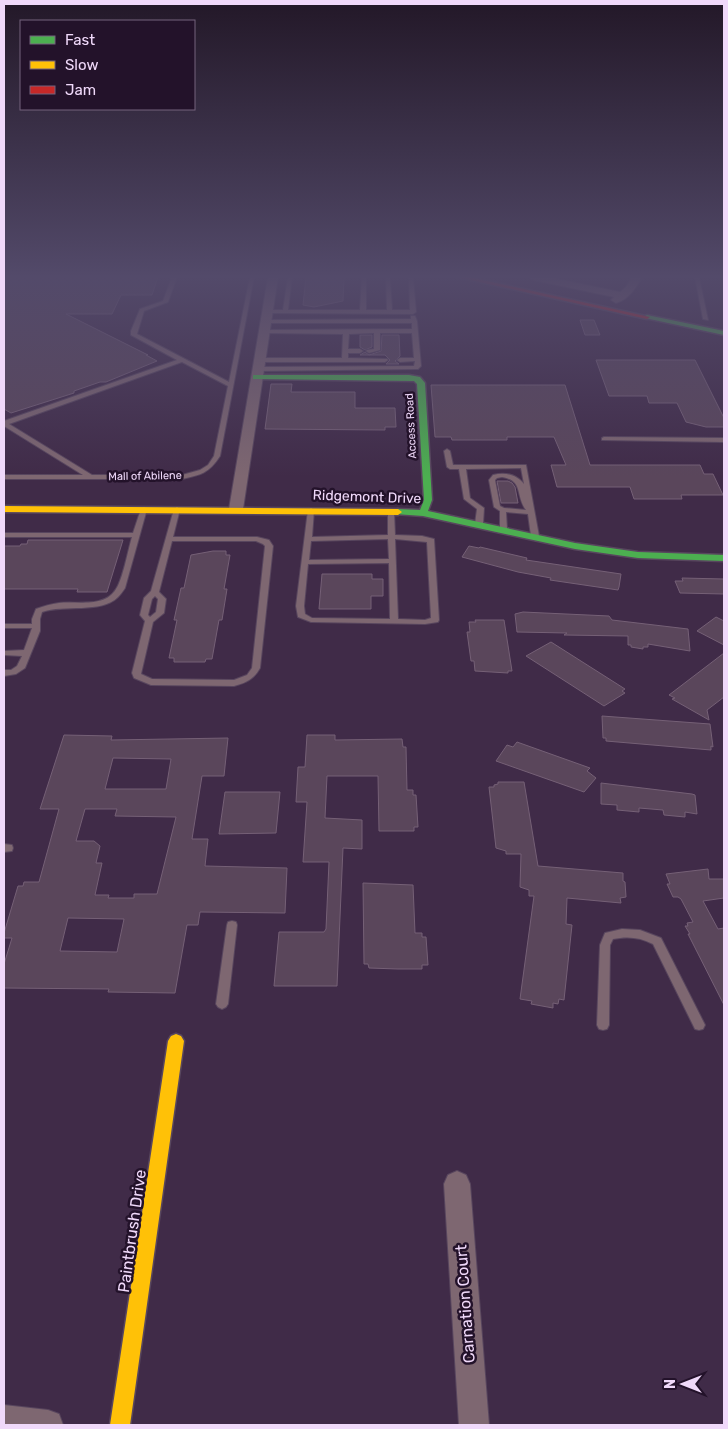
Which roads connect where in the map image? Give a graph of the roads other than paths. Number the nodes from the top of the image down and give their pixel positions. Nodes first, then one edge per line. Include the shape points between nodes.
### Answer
1 (150, 344) edge
2 (238, 344) edge
3 (262, 344) edge
4 (345, 344) edge
5 (377, 344) edge
6 (416, 344) edge
7 (345, 351) junction
8 (360, 351) dead end
9 (369, 351) dead end
10 (418, 359) junction
11 (182, 360) junction
12 (345, 360) junction
13 (385, 360) dead end
14 (400, 360) dead end
15 (258, 369) junction
16 (230, 385) junction
17 (4, 423) edge
18 (604, 439) dead end
19 (724, 440) edge
20 (447, 451) dead end
21 (462, 467) junction
22 (4, 477) edge
23 (91, 477) junction
24 (4, 509) edge
25 (144, 509) junction
26 (177, 509) junction
27 (236, 509) junction
28 (311, 510) junction
29 (503, 510) junction
30 (391, 511) junction
31 (531, 512) junction
32 (423, 513) junction
33 (479, 524) junction
34 (503, 529) junction
35 (4, 535) edge
36 (136, 535) junction
37 (535, 536) junction
38 (392, 538) junction
39 (170, 539) junction
40 (308, 539) junction
41 (724, 558) edge
42 (392, 561) junction
43 (305, 562) junction
44 (155, 592) junction
45 (148, 621) junction
46 (394, 621) junction
47 (4, 626) edge
48 (35, 626) junction
49 (4, 653) edge
50 (26, 653) junction
51 (4, 673) edge
52 (232, 925) dead end
53 (222, 1004) dead end
54 (603, 1025) dead end
55 (699, 1025) dead end
56 (176, 1041) dead end
57 (457, 1184) dead end
58 (4, 1420) edge
59 (48, 1425) edge
60 (120, 1425) edge
61 (474, 1425) edge

1 - 11 lane
2 - 16 lane, Mall of Abilene
3 - 15 street
4 - 7 lane
5 - 9 lane via 378,350
6 - 10 lane
7 - 8 lane
7 - 12 lane
10 - 14 lane
10 - 15 lane via 418,366 413,369
11 - 16 lane
11 - 17 lane
12 - 13 lane
12 - 15 lane
15 - 27 street
15 - 32 street, Access Road via 409,377 421,383 428,500
16 - 23 lane, Mall of Abilene via 217,456 203,472 182,477
17 - 23 lane
18 - 19 lane
20 - 21 lane via 450,467
21 - 31 lane via 524,466
21 - 33 lane via 467,499 481,508
22 - 23 lane, Mall of Abilene
24 - 25 street, Ridgemont Drive
25 - 26 street, Ridgemont Drive
25 - 36 lane
26 - 27 street, Ridgemont Drive
26 - 39 lane
27 - 28 street, Ridgemont Drive
28 - 30 street, Ridgemont Drive
28 - 40 lane
29 - 31 lane
29 - 31 lane via 497,506 492,480 502,475 516,478 521,483 525,506
29 - 34 lane
30 - 32 street, Ridgemont Drive
30 - 38 lane
31 - 37 lane
32 - 33 street, Ridgemont Drive
33 - 34 street, Ridgemont Drive
34 - 37 street, Ridgemont Drive
35 - 36 lane
36 - 48 lane via 115,597 100,604 46,607 39,610
37 - 41 street, Ridgemont Drive via 575,546 638,555
38 - 40 lane
38 - 42 lane
38 - 46 lane via 431,541 436,615 431,622
39 - 44 lane
39 - 45 lane via 257,539 269,546 254,672 246,680 234,683 151,682 140,679 136,673
40 - 43 lane
42 - 43 lane
42 - 46 lane
43 - 46 lane via 300,606 301,615 305,618
44 - 45 lane via 148,598 144,615
44 - 45 lane via 162,599 160,612
47 - 48 lane
48 - 50 lane via 36,631
49 - 50 lane
50 - 51 lane via 18,671
52 - 53 lane
54 - 55 lane via 605,945 609,936 620,933 646,934 657,941
56 - 60 street, Paintbrush Drive
57 - 61 street, Carnation Court
58 - 59 street

